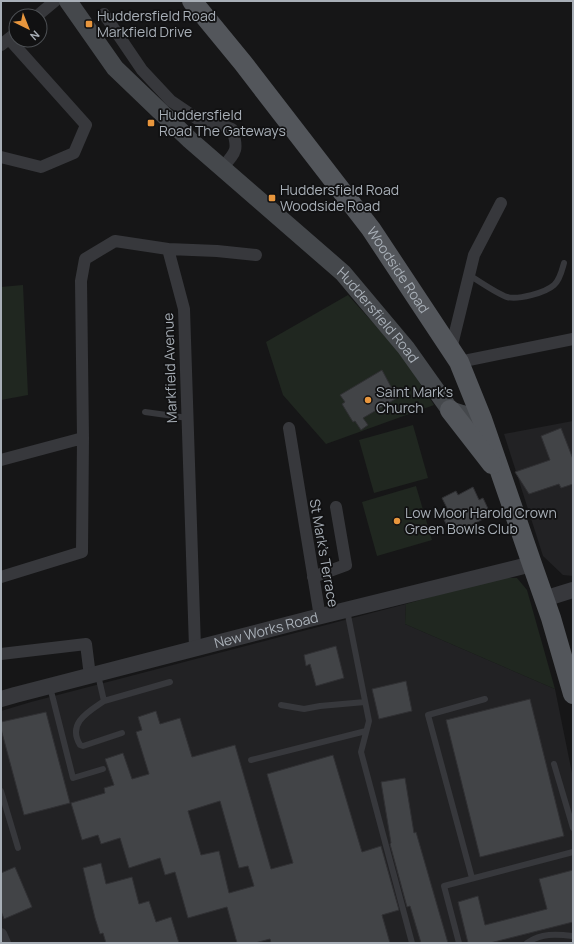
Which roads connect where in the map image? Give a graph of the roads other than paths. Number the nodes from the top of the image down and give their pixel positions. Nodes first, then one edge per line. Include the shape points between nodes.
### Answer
1 (55, 1) edge
2 (68, 1) edge
3 (192, 1) edge
4 (47, 8) edge
5 (104, 14) dead end
6 (17, 48) edge
7 (1, 157) edge
8 (222, 168) junction
9 (501, 203) dead end
10 (168, 249) junction
11 (256, 255) dead end
12 (564, 263) dead end
13 (469, 275) junction
14 (573, 338) edge
15 (455, 356) junction
16 (450, 410) junction
17 (145, 412) dead end
18 (188, 418) junction
19 (482, 419) junction
20 (289, 428) dead end
21 (83, 438) junction
22 (1, 460) edge
23 (502, 478) junction
24 (336, 507) dead end
25 (532, 564) junction
26 (1, 577) edge
27 (313, 577) junction
28 (573, 590) edge
29 (544, 599) junction
30 (347, 610) junction
31 (320, 617) junction
32 (195, 648) junction
33 (1, 654) edge
34 (94, 675) junction
35 (170, 682) dead end
36 (50, 686) junction
37 (573, 694) edge
38 (1, 699) edge
39 (485, 699) dead end
40 (104, 701) junction
41 (365, 702) junction
42 (281, 705) dead end
43 (366, 731) junction
44 (122, 733) dead end
45 (251, 760) dead end
46 (554, 764) dead end
47 (103, 769) dead end
48 (1, 791) edge
49 (573, 828) edge
50 (18, 848) dead end
51 (573, 852) edge
52 (472, 878) junction
53 (1, 934) edge
54 (573, 936) edge
55 (5, 943) edge
56 (412, 943) edge
57 (459, 943) edge
58 (527, 943) edge

1 - 4 street
2 - 8 main road, Huddersfield Road via 115,68
3 - 15 main road, Woodside Road via 243,62 371,229
5 - 8 street via 142,70 171,101 199,120 232,129 237,143 234,155
6 - 7 street via 86,124 74,153 41,167
8 - 16 main road, Huddersfield Road via 343,273 406,348
9 - 13 street via 474,255
10 - 11 street
10 - 18 street, Markfield Avenue via 184,309
10 - 21 street via 115,241 85,259 81,281
12 - 13 lane via 555,285 540,293 521,297 507,297
13 - 15 street
14 - 15 street
15 - 19 main road, Woodside Road
16 - 19 main road
16 - 23 main road
17 - 18 lane
18 - 32 street, Markfield Avenue
19 - 23 main road
20 - 27 street, St Mark's Terrace
21 - 22 street
21 - 26 street via 82,552
23 - 25 main road
24 - 27 street via 346,565
25 - 29 main road
25 - 30 street, New Works Road
27 - 31 street, St Mark's Terrace
28 - 29 street
29 - 37 main road
30 - 31 street, New Works Road
30 - 41 lane
31 - 32 street, New Works Road
32 - 34 street, New Works Road
33 - 34 street via 86,644
34 - 36 street, New Works Road
34 - 40 lane
35 - 40 lane
36 - 38 street, New Works Road
36 - 47 lane via 73,778
39 - 52 lane via 428,715
40 - 44 lane via 78,722 75,730 76,739 83,746
41 - 42 lane via 304,709
41 - 43 lane via 369,721
43 - 45 lane
43 - 56 lane via 361,752
46 - 49 lane
48 - 50 lane
51 - 52 lane
52 - 57 lane via 444,886
53 - 55 street
54 - 58 lane via 554,933

